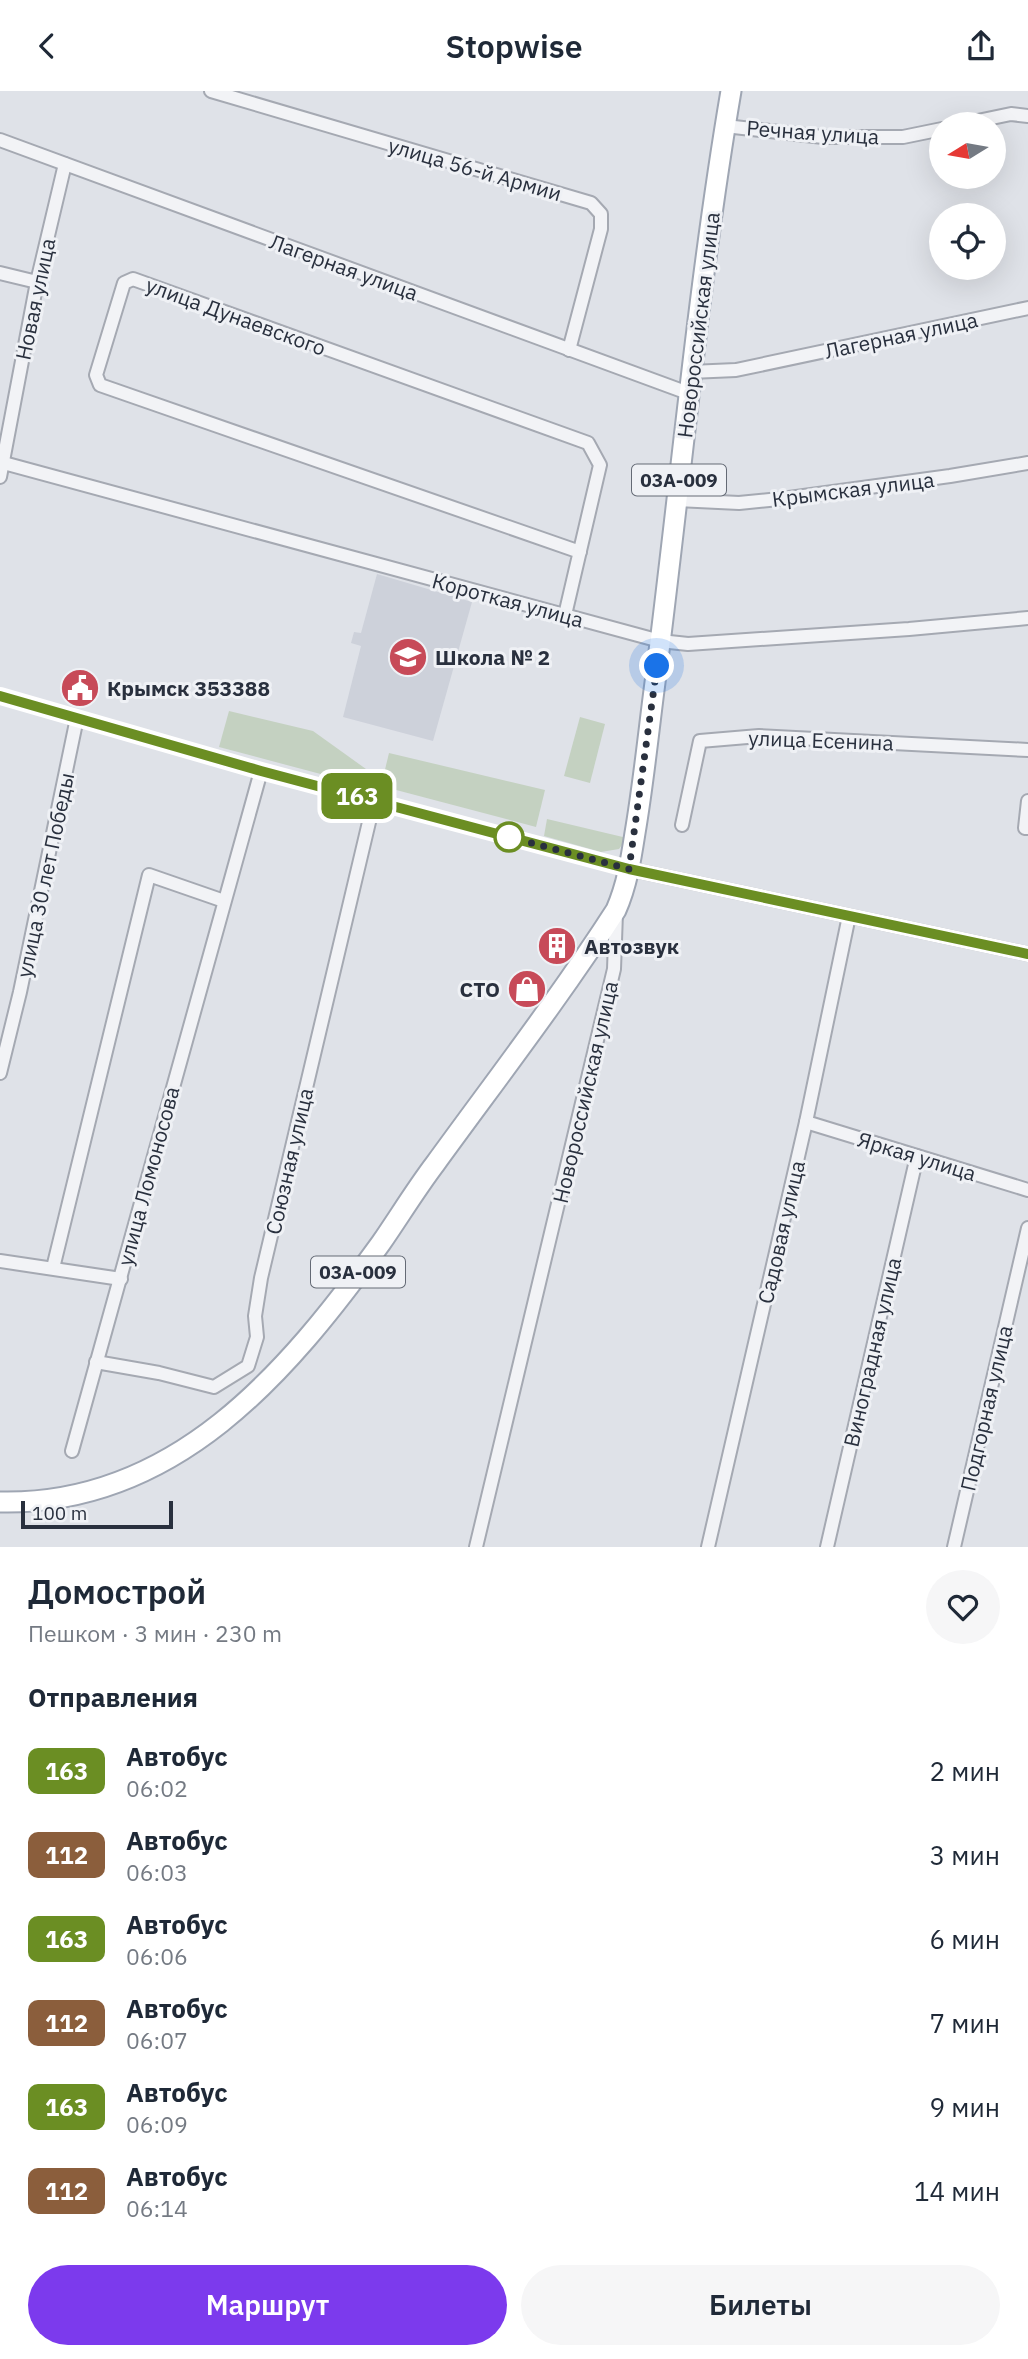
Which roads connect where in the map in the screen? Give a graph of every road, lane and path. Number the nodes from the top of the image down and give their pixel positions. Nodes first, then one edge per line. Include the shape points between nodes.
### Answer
1 (211, 91) edge
2 (731, 91) edge
3 (1006, 115) edge
4 (1028, 116) edge
5 (725, 126) junction
6 (929, 132) edge
7 (0, 140) edge
8 (65, 164) junction
9 (0, 273) edge
10 (37, 282) junction
11 (1028, 308) edge
12 (569, 350) junction
13 (690, 372) junction
14 (688, 393) junction
15 (1, 462) edge
16 (1028, 463) edge
17 (0, 477) edge
18 (677, 500) junction
19 (580, 552) junction
20 (565, 615) junction
21 (1028, 618) edge
22 (660, 641) junction
23 (0, 696) edge
24 (77, 718) junction
25 (1028, 750) edge
26 (261, 771) junction
27 (374, 801) junction
28 (1028, 801) edge
29 (682, 825) dead end
30 (1028, 828) edge
31 (629, 869) junction
32 (225, 901) junction
33 (616, 909) junction
34 (849, 916) junction
35 (1028, 954) edge
36 (0, 1073) edge
37 (806, 1122) junction
38 (917, 1156) junction
39 (1028, 1190) edge
40 (1028, 1228) edge
41 (0, 1261) edge
42 (53, 1268) junction
43 (121, 1279) junction
44 (96, 1362) junction
45 (72, 1451) dead end
46 (0, 1502) edge
47 (476, 1547) edge
48 (708, 1547) edge
49 (827, 1547) edge
50 (954, 1547) edge

1 - 12 street, улица 56-й Армии via 591,203 601,214 601,229
2 - 5 main road, Новороссийская улица / 03А-009
3 - 4 street
5 - 6 street, Речная улица via 823,137 903,137
5 - 13 main road, Новороссийская улица / 03А-009
7 - 8 street, Лагерная улица
8 - 10 street, Новая улица
8 - 12 street, Лагерная улица
9 - 10 street
10 - 15 street, Новая улица
11 - 13 street, Лагерная улица via 736,370
12 - 14 street, Лагерная улица
13 - 14 main road, Новороссийская улица / 03А-009
14 - 18 main road, Новороссийская улица / 03А-009
15 - 17 street, Новая улица
15 - 20 street, Короткая улица
16 - 18 street, Крымская улица via 789,498 739,503
18 - 22 main road, Новороссийская улица / 03А-009
19 - 19 street, улица Дунаевского via 600,465 588,443 133,279 124,283 96,375 100,386
19 - 20 street
20 - 22 street, Короткая улица
21 - 22 street, Короткая улица via 688,644
22 - 31 main road, Новороссийская улица / 03А-009
23 - 24 main road
24 - 26 main road
24 - 36 street, улица 30 лет Победы
25 - 29 street, улица Есенина via 759,736 700,741
26 - 27 main road
26 - 32 street, улица Ломоносова
27 - 31 main road
27 - 44 street, Союзная улица via 261,1278 257,1337 248,1366 214,1387
28 - 30 street
31 - 33 main road, Новороссийская улица / 03А-009
31 - 34 street
32 - 42 street via 149,875
32 - 43 street, улица Ломоносова
33 - 46 main road, 03А-009 via 380,1243 271,1380 228,1418 147,1472 55,1500
33 - 47 street, Новороссийская улица via 614,969
34 - 35 street
34 - 37 street, Садовая улица
37 - 38 street, Яркая улица
37 - 48 street, Садовая улица
38 - 39 street, Яркая улица
38 - 49 street, Виноградная улица
40 - 50 street, Подгорная улица
41 - 42 street
42 - 43 street
43 - 44 street, улица Ломоносова
44 - 45 street, улица Ломоносова

